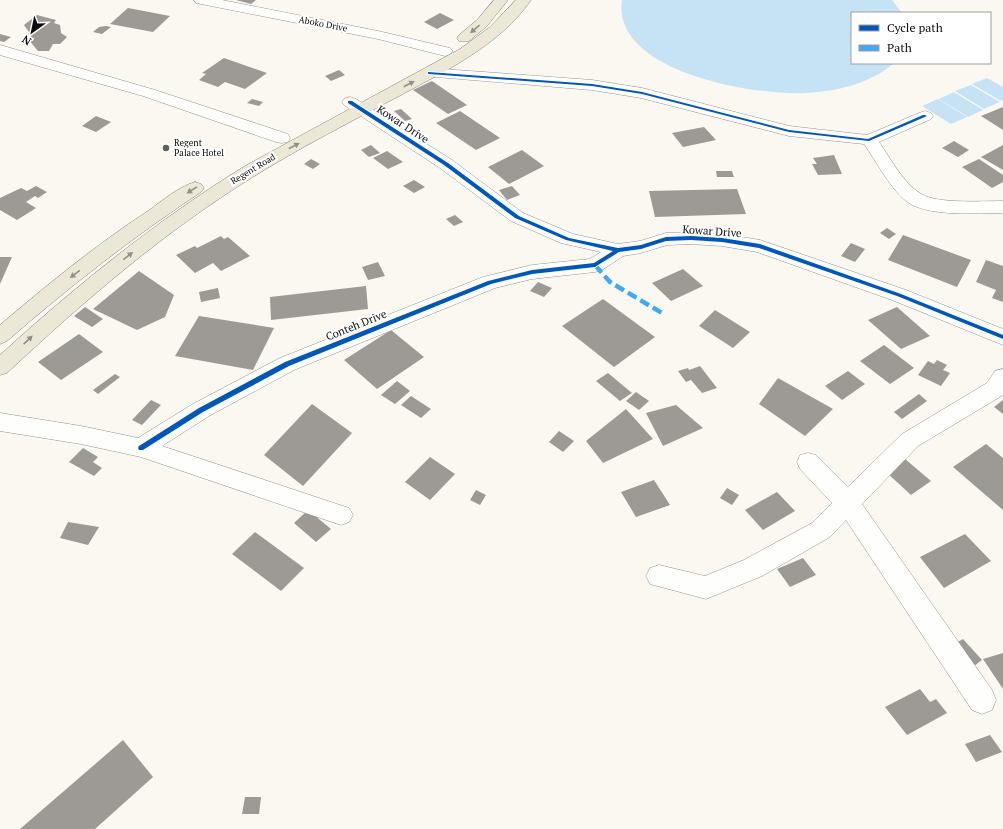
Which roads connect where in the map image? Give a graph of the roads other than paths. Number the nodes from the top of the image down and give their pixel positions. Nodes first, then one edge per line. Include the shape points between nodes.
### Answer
1 (201, 0) edge
2 (501, 0) edge
3 (524, 0) edge
4 (0, 50) edge
5 (445, 51) junction
6 (429, 73) junction
7 (356, 106) junction
8 (925, 116) dead end
9 (282, 138) junction
10 (869, 140) junction
11 (1003, 207) edge
12 (618, 250) junction
13 (0, 336) edge
14 (1003, 337) edge
15 (0, 367) edge
16 (1003, 377) edge
17 (0, 422) edge
18 (141, 448) junction
19 (808, 462) dead end
20 (847, 502) junction
21 (341, 515) dead end
22 (659, 576) dead end
23 (982, 700) dead end

1 - 5 street, Aboko Drive
2 -> 5 main road, Regent Road via 482,23
3 - 6 main road, Regent Road via 489,37 458,58
4 - 9 street via 150,93
5 - 7 main road, Regent Road
7 -> 6 main road, Regent Road
6 - 10 street via 592,86 642,93 789,131
7 - 9 main road, Regent Road
7 - 12 street, Kowar Drive via 446,164 516,217 568,239
15 -> 7 main road, Regent Road via 62,308 183,213
8 - 10 street
9 -> 13 main road, Regent Road via 165,206 43,299
10 - 11 street via 915,199 930,204
12 - 14 street, Kowar Drive via 641,247 666,239 691,238 760,246 899,294
12 - 18 street, Conteh Drive via 595,265 532,272 490,282 287,364 200,410
16 - 20 street via 995,389 910,440
17 - 18 street
18 - 21 street
19 - 20 street
20 - 22 street via 821,530 753,568 706,588
20 - 23 street

